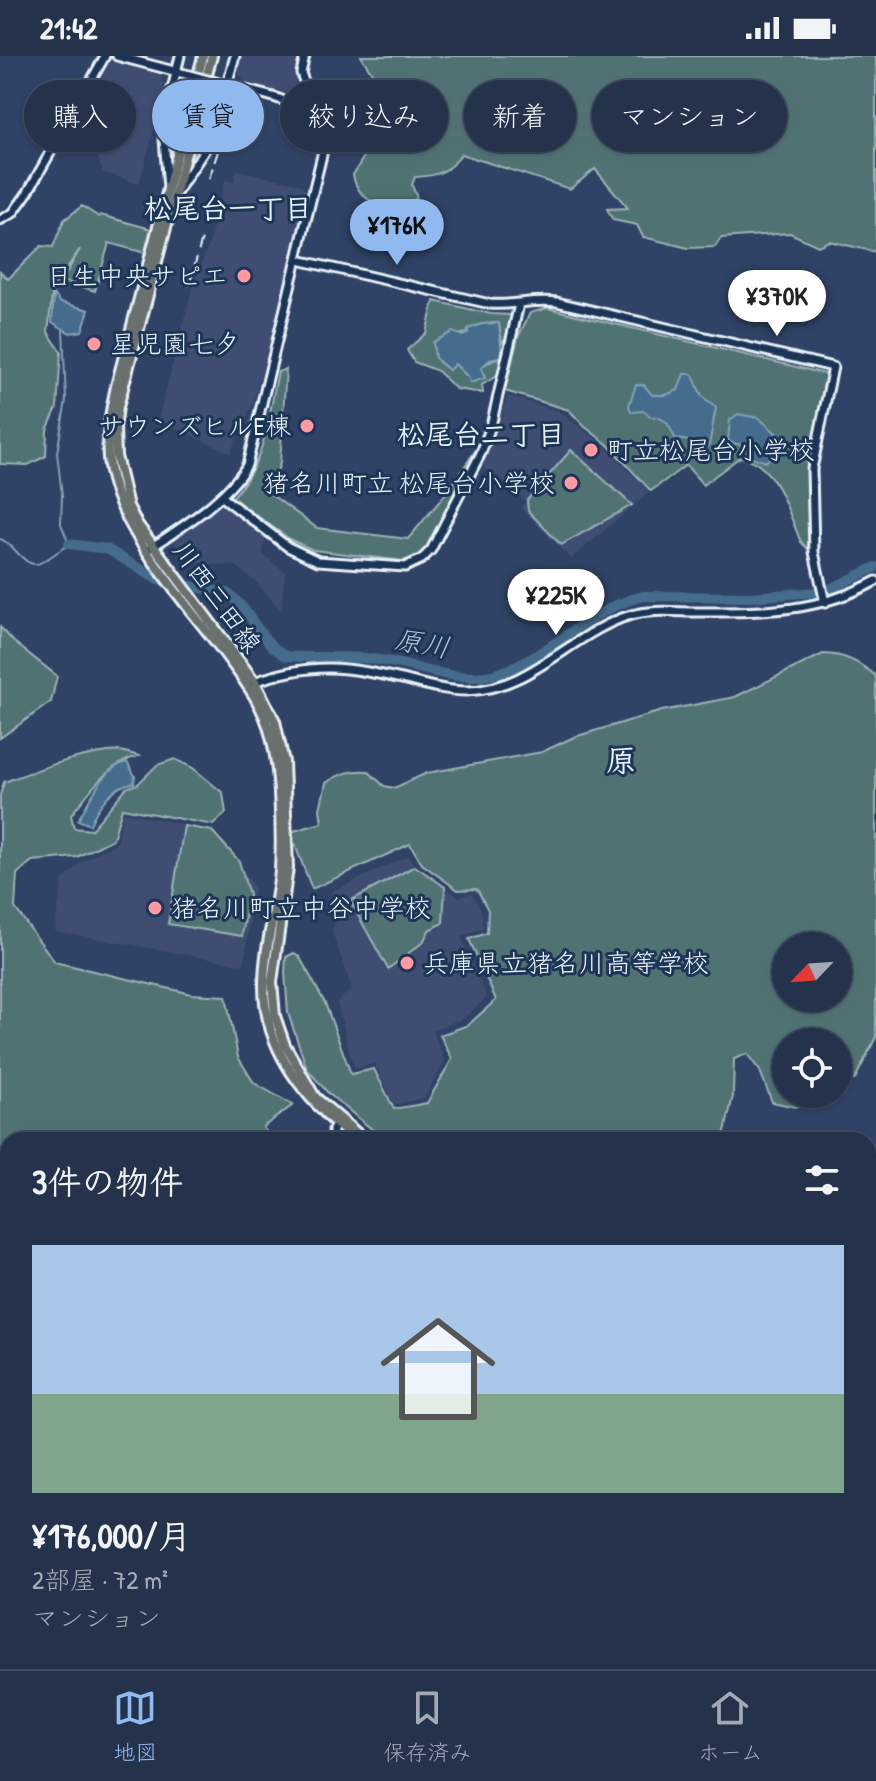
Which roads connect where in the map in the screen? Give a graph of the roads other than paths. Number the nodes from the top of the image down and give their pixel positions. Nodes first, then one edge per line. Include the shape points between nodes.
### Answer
1 (105, 56) edge
2 (117, 56) edge
3 (180, 56) edge
4 (203, 56) edge
5 (212, 56) edge
6 (235, 56) edge
7 (305, 56) edge
8 (176, 72) junction
9 (208, 80) edge
10 (229, 80) edge
11 (304, 80) edge
12 (202, 152) edge
13 (322, 152) edge
14 (172, 191) junction
15 (0, 220) edge
16 (298, 260) junction
17 (519, 304) junction
18 (221, 496) junction
19 (150, 548) junction
20 (876, 581) edge
21 (825, 603) junction
22 (251, 683) junction
23 (338, 1122) junction
24 (335, 1132) edge
25 (347, 1132) edge
26 (353, 1132) edge

1 - 15 street via 28,192 13,213
2 - 8 street
3 - 8 street
4 - 14 main road, 川西三田線
5 - 14 main road, 川西三田線
6 - 10 street
7 - 11 street
8 - 9 street, bridge
8 - 14 street via 163,127 164,171
12 - 14 street
13 - 16 street
14 - 19 main road, 川西三田線 via 116,386 108,435 116,493 130,526
16 - 17 street via 490,304
16 - 18 street via 252,449 241,476
17 - 18 street via 481,453 422,559 405,567 318,561 288,547
17 - 21 street via 557,302 833,367 812,469 814,552
18 - 19 street
19 - 22 main road, 川西三田線 via 188,592
19 - 22 main road, 川西三田線 via 168,579
20 - 21 street
21 - 22 street via 766,612 639,613 605,625 511,681 478,689 455,690 335,667 292,670
22 - 23 main road, 川西三田線 via 276,761 280,870 263,985 267,1008 280,1054 294,1079
23 - 24 street
23 - 25 main road, 川西三田線
23 - 26 main road, 川西三田線

